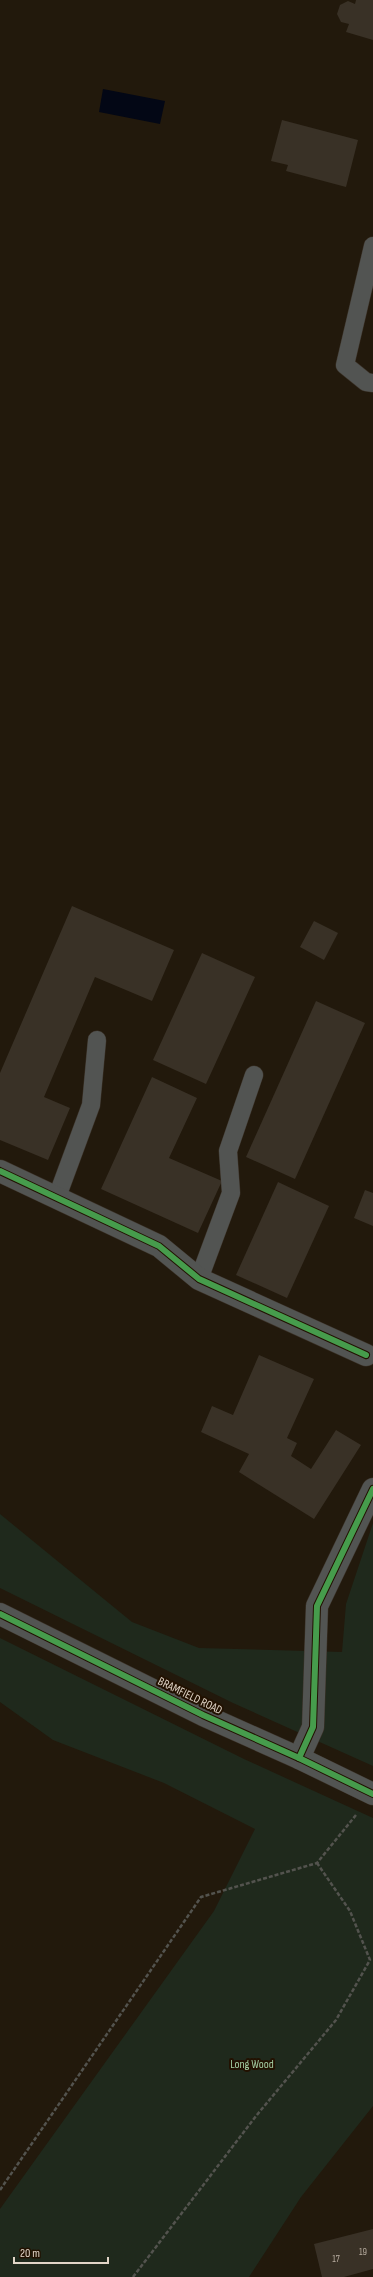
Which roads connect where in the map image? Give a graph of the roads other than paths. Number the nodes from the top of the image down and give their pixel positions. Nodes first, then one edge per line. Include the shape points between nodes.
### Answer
1 (373, 246) edge
2 (373, 383) edge
3 (97, 1040) dead end
4 (254, 1075) dead end
5 (0, 1171) edge
6 (56, 1197) junction
7 (199, 1279) junction
8 (366, 1355) dead end
9 (373, 1489) edge
10 (0, 1614) edge
11 (299, 1758) junction
12 (373, 1794) edge

1 - 2 lane via 345,365 366,382
3 - 6 lane via 91,1105
4 - 7 lane via 228,1151 231,1193
5 - 6 street
6 - 7 street via 159,1246
7 - 8 street
9 - 11 street via 317,1606 313,1728
10 - 11 street, BRAMFIELD ROAD via 203,1715
11 - 12 street, BRAMFIELD ROAD

